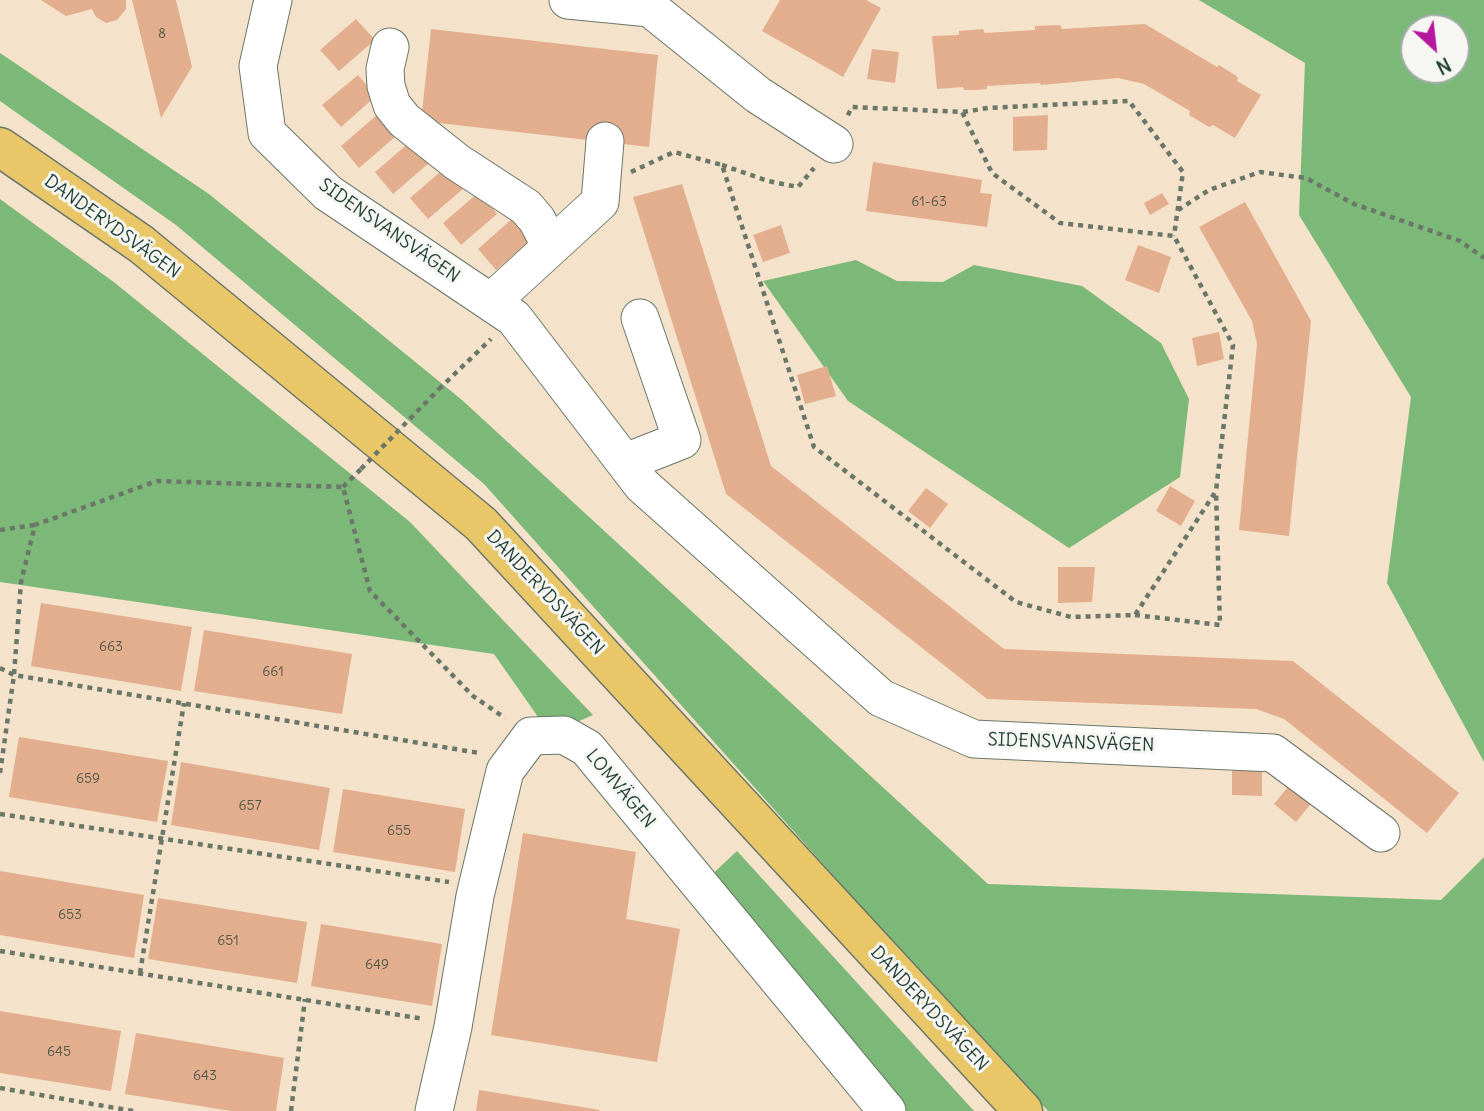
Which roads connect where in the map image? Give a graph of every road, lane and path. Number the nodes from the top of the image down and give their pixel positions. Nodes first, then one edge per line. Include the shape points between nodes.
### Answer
1 (273, 0) edge
2 (568, 0) edge
3 (390, 47) dead end
4 (962, 112) junction
5 (605, 141) dead end
6 (834, 144) junction
7 (0, 147) edge
8 (722, 165) junction
9 (631, 172) dead end
10 (1178, 209) junction
11 (1174, 236) junction
12 (551, 247) junction
13 (1484, 258) edge
14 (502, 310) junction
15 (640, 318) dead end
16 (626, 462) junction
17 (343, 487) junction
18 (1216, 491) junction
19 (35, 525) junction
20 (0, 530) edge
21 (1135, 615) junction
22 (0, 668) edge
23 (14, 675) junction
24 (184, 704) junction
25 (531, 736) junction
26 (505, 771) junction
27 (0, 773) edge
28 (0, 814) edge
29 (1381, 833) dead end
30 (163, 839) junction
31 (475, 895) junction
32 (0, 951) edge
33 (140, 973) junction
34 (305, 999) junction
35 (453, 1027) junction
36 (0, 1088) edge
37 (133, 1111) edge
38 (291, 1111) edge
39 (434, 1111) edge
40 (887, 1111) edge
41 (1023, 1111) edge

1 - 14 street, SIDENSVANSVÄGEN via 258,65 267,133 328,193
2 - 6 street via 650,8 758,95
3 - 12 street via 386,86 392,105 404,120 526,207
4 - 6 path via 852,107
4 - 10 path via 1129,101 1184,172
4 - 11 path via 992,173 1060,223
5 - 12 street via 600,202
6 - 8 path via 798,187
7 - 41 main road, DANDERYDSVÄGEN via 141,243 481,524
8 - 9 path via 674,152
8 - 21 path via 814,447 1016,602 1071,617
10 - 11 path
10 - 13 path via 1209,190 1260,172 1306,178 1353,204 1460,241
11 - 18 path via 1233,345
12 - 14 street
14 - 16 street, SIDENSVANSVÄGEN
14 - 17 path, bridge via 439,389
15 - 16 street via 682,440
16 - 29 street, SIDENSVANSVÄGEN via 642,485 881,698 974,739 1273,753
17 - 19 path via 157,481
17 - 25 path via 370,591 473,696
18 - 21 path
18 - 21 path via 1220,625
19 - 20 path
19 - 23 path via 21,582
22 - 23 path
23 - 24 path
23 - 27 path
24 - 26 path via 486,754
24 - 30 path
25 - 26 street
25 - 40 street, LOMVÄGEN via 565,735 587,748
26 - 31 street
28 - 30 path
30 - 31 path via 450,882
30 - 33 path
31 - 35 street
32 - 33 path
33 - 34 path
34 - 35 path
34 - 38 path
35 - 39 street
36 - 37 path

